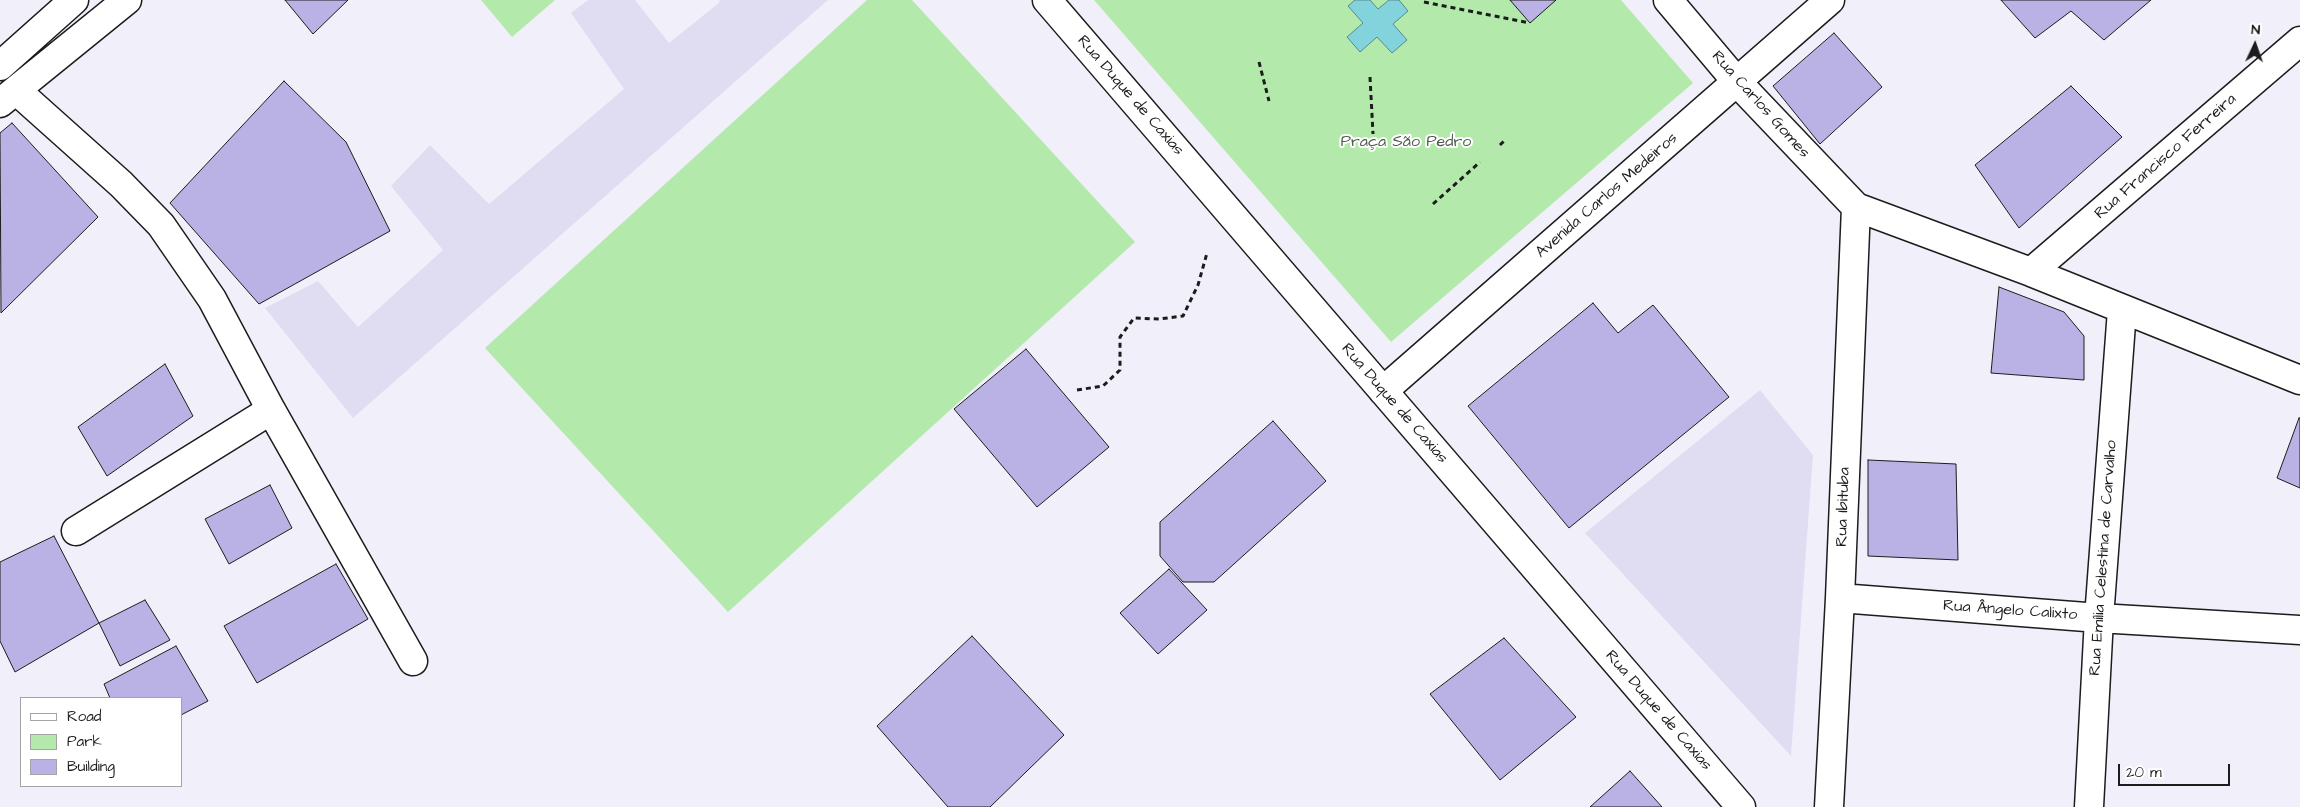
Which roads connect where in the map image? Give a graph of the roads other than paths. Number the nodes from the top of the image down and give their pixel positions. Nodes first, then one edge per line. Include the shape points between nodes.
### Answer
1 (74, 0) edge
2 (127, 0) edge
3 (1047, 0) edge
4 (1668, 0) edge
5 (1830, 0) edge
6 (2300, 42) edge
7 (0, 66) edge
8 (1737, 82) junction
9 (8, 97) edge
10 (1856, 207) junction
11 (2031, 272) junction
12 (2122, 310) junction
13 (2300, 380) edge
14 (1383, 391) junction
15 (271, 410) junction
16 (76, 532) dead end
17 (1840, 598) junction
18 (2099, 618) junction
19 (2300, 630) edge
20 (413, 661) dead end
21 (1741, 807) edge
22 (1829, 807) edge
23 (2090, 807) edge

1 - 7 street
2 - 9 street
3 - 14 street, Rua Duque de Caxias
4 - 8 street, Rua Carlos Gomes
5 - 8 street, Avenida Carlos Medeiros
6 - 11 street, Rua Francisco Ferreira
8 - 10 street, Rua Carlos Gomes
8 - 14 street, Avenida Carlos Medeiros
9 - 15 street via 121,184 161,225 212,299
10 - 11 street
10 - 17 street, Rua Ibituba
11 - 12 street
12 - 13 street
12 - 18 street, Rua Emília Celestina de Carvalho
14 - 21 street, Rua Duque de Caxias
15 - 16 street
15 - 20 street
17 - 18 street, Rua Ângelo Calixto
17 - 22 street, Rua Ibituba
18 - 19 street, Rua Ângelo Calixto
18 - 23 street, Rua Emília Celestina de Carvalho

